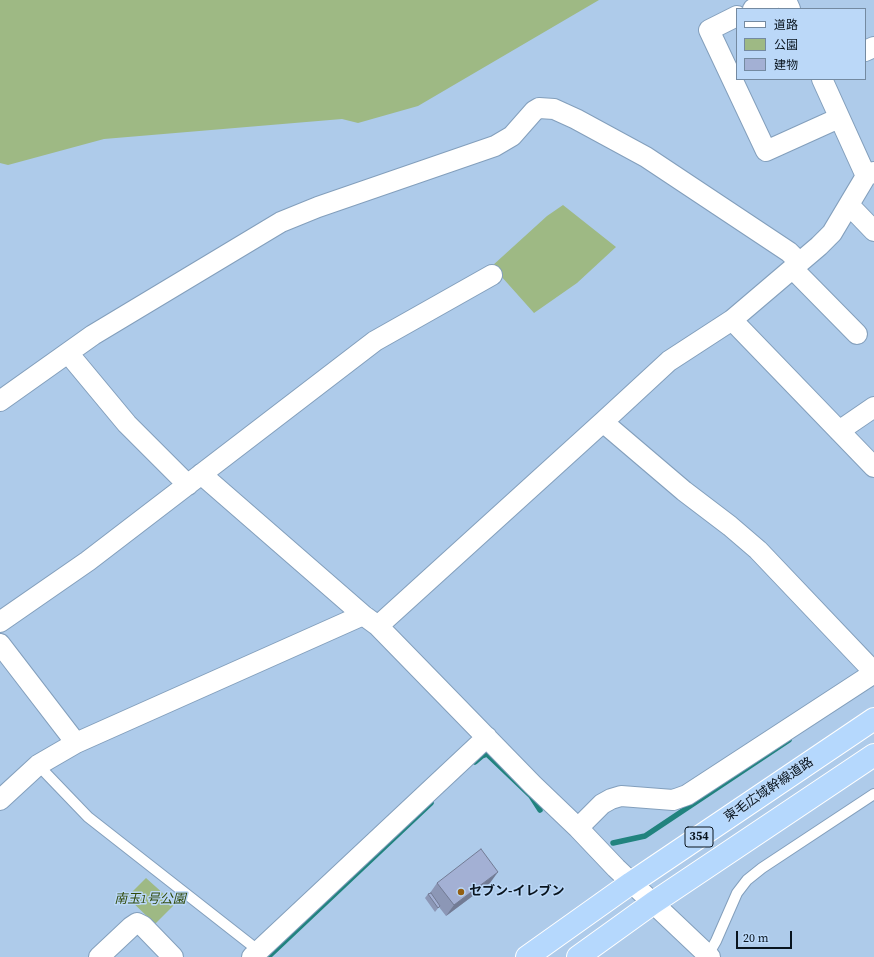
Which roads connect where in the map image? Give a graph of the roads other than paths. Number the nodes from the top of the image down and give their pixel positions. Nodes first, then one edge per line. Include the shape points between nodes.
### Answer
1 (772, 0) edge
2 (755, 8) edge
3 (736, 16) edge
4 (822, 80) edge
5 (840, 118) junction
6 (870, 174) edge
7 (849, 205) junction
8 (874, 231) edge
9 (796, 265) junction
10 (492, 275) dead end
11 (732, 320) junction
12 (857, 334) dead end
13 (68, 353) junction
14 (0, 401) edge
15 (874, 407) edge
16 (604, 421) junction
17 (839, 431) junction
18 (874, 467) edge
19 (195, 480) junction
20 (370, 620) junction
21 (0, 622) edge
22 (0, 644) edge
23 (874, 672) edge
24 (874, 719) edge
25 (487, 737) junction
26 (76, 743) junction
27 (874, 755) edge
28 (38, 765) junction
29 (874, 794) edge
30 (0, 800) edge
31 (578, 828) junction
32 (631, 883) junction
33 (653, 903) junction
34 (256, 954) edge
35 (709, 956) edge
36 (100, 957) edge
37 (173, 957) edge
38 (527, 957) edge
39 (578, 957) edge

1 - 2 street
3 - 5 street via 709,30 766,151
4 - 5 street
5 - 6 street
6 - 7 street
7 - 8 street
7 - 9 street via 832,233
9 - 11 street
9 - 12 street
9 - 13 street via 789,252 646,157 576,118 554,109 538,108 512,136 494,146 281,222 93,335
10 - 19 street via 375,342
11 - 16 street via 669,361
11 - 17 street
13 - 14 street
13 - 19 street via 127,424
15 - 17 street
16 - 20 street
16 - 23 street via 684,491 758,550
17 - 18 street
19 - 20 street
19 - 21 street via 88,561
20 - 25 street
20 - 26 street
22 - 26 street
23 - 31 street via 687,795 673,800 621,796 611,799 602,804
24 - 32 highway, 東毛広域幹線道路 / 354
25 - 31 street
25 - 34 street
26 - 28 street
27 - 33 highway, 354
28 - 30 street
28 - 34 lane via 88,817
29 - 35 lane via 747,880 737,893
31 - 32 street
32 - 33 street
32 - 38 highway, 東毛広域幹線道路 / 354
33 - 35 street
33 - 39 highway, 354
36 - 37 street via 137,924 143,926

